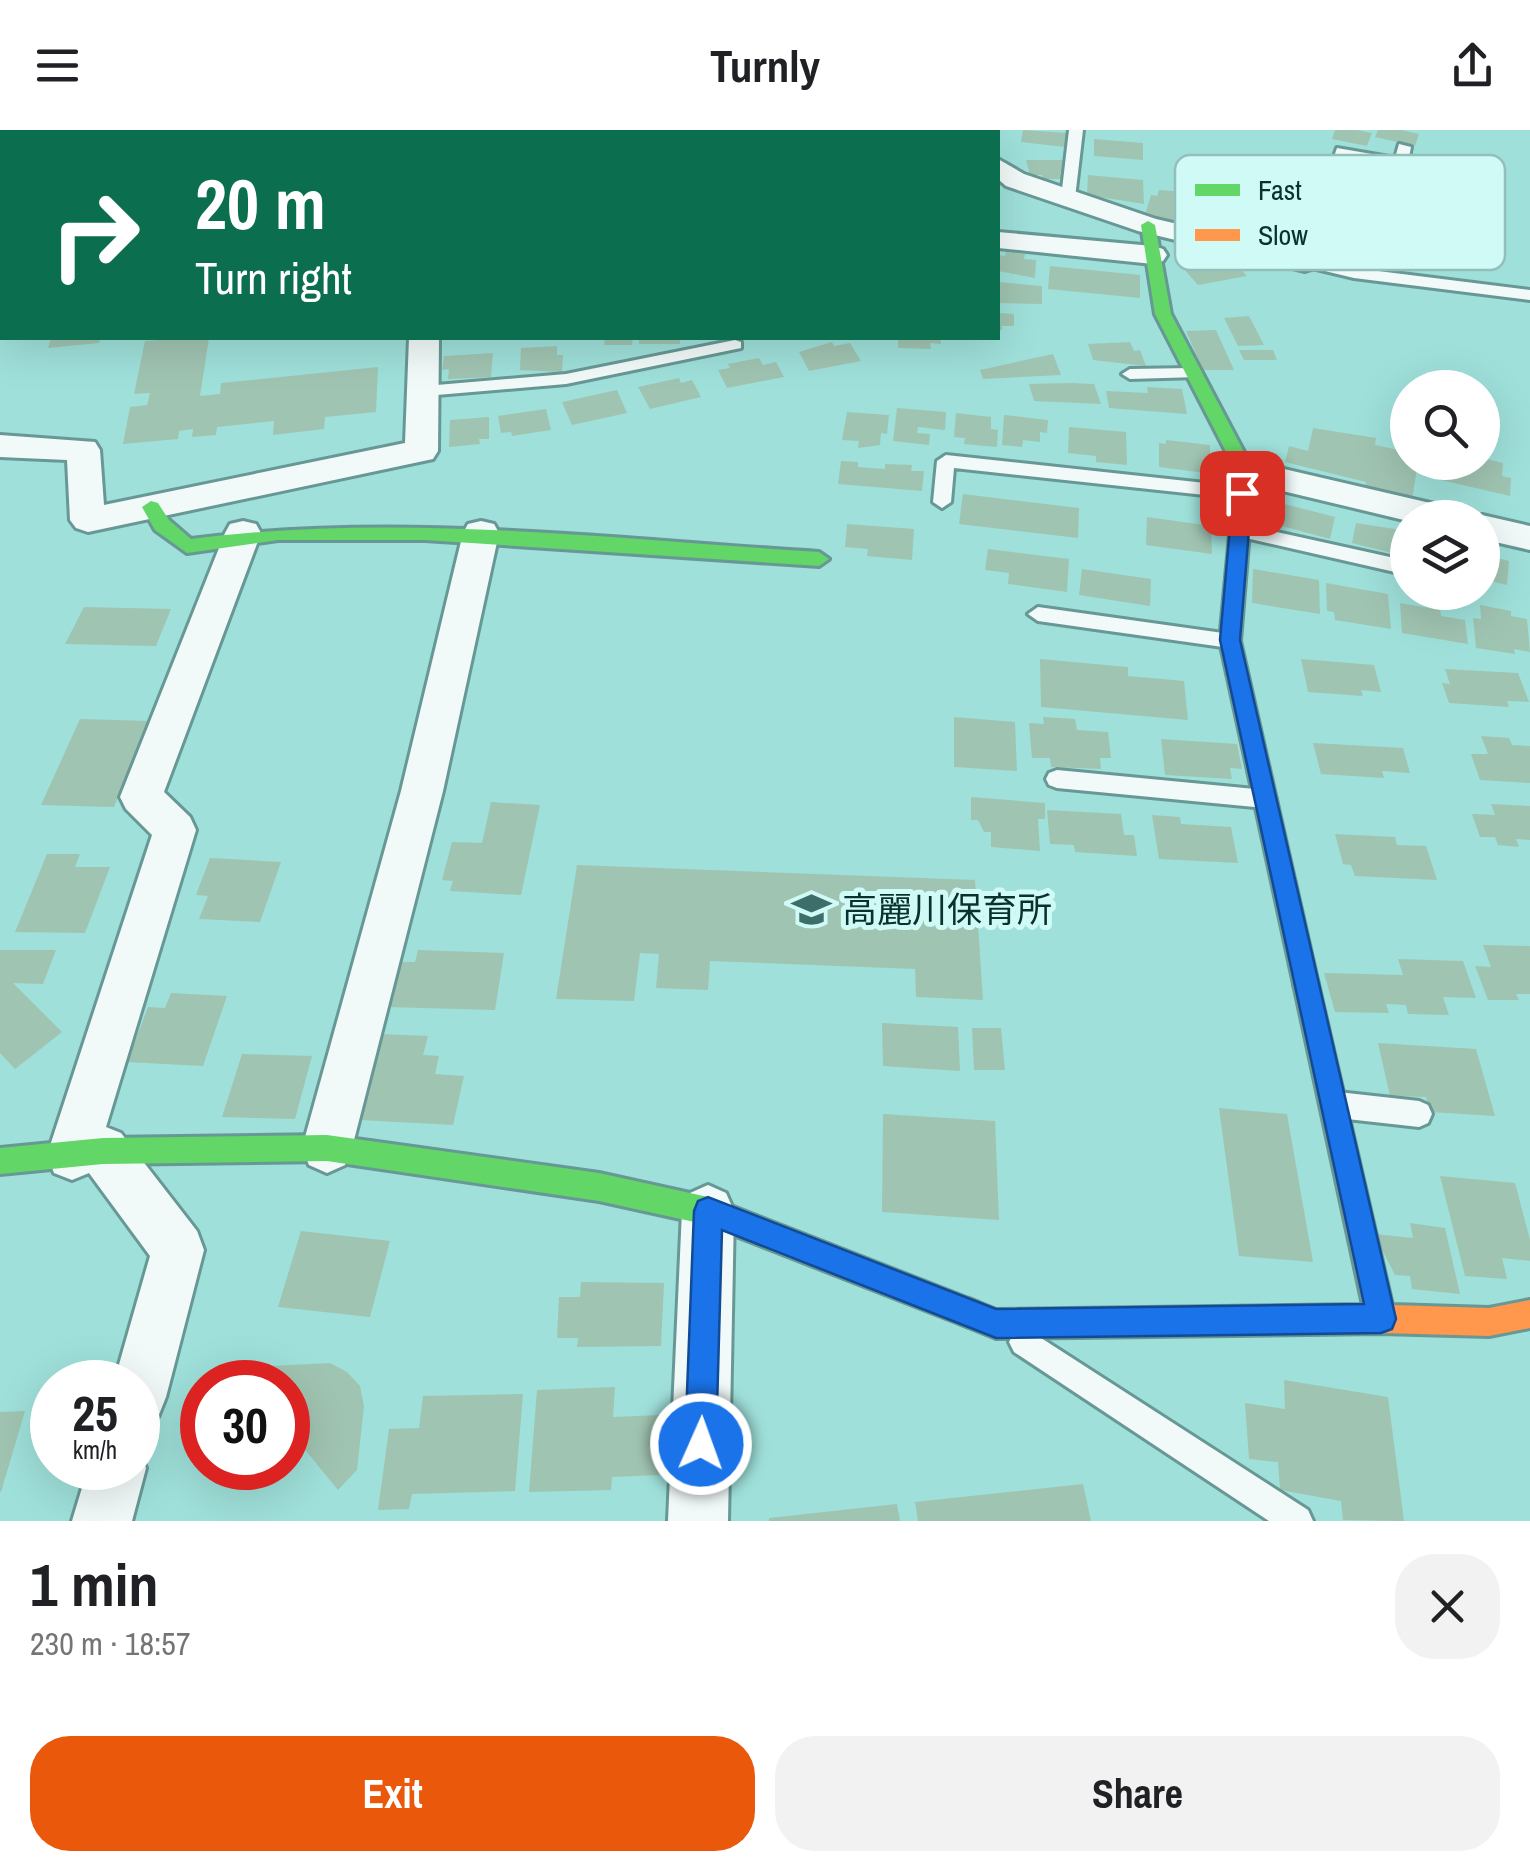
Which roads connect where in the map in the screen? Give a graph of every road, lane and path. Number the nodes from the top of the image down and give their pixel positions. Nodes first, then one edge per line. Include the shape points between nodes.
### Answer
1 (1076, 130) edge
2 (1404, 147) dead end
3 (1402, 155) edge
4 (1000, 168) edge
5 (1068, 198) junction
6 (1148, 225) junction
7 (1175, 231) edge
8 (1000, 240) edge
9 (1153, 255) junction
10 (1341, 270) edge
11 (1530, 295) edge
12 (424, 340) edge
13 (736, 345) dead end
14 (1192, 373) junction
15 (1130, 374) dead end
16 (425, 390) junction
17 (0, 446) edge
18 (1244, 482) junction
19 (942, 502) dead end
20 (151, 507) junction
21 (1390, 508) edge
22 (1240, 530) junction
23 (1500, 530) edge
24 (243, 533) junction
25 (481, 533) junction
26 (1530, 538) edge
27 (818, 559) dead end
28 (1390, 564) edge
29 (1038, 614) dead end
30 (1230, 640) junction
31 (1057, 779) dead end
32 (1266, 798) junction
33 (1335, 1104) junction
34 (1420, 1114) dead end
35 (327, 1148) junction
36 (88, 1152) junction
37 (0, 1161) edge
38 (708, 1211) junction
39 (1530, 1314) edge
40 (1381, 1319) junction
41 (996, 1324) junction
42 (148, 1360) edge
43 (111, 1490) edge
44 (102, 1521) edge
45 (698, 1521) edge
46 (1298, 1521) edge

1 - 5 lane
2 - 3 lane
4 - 5 street via 1015,180
5 - 6 street
6 - 7 street
6 - 9 street
8 - 9 street
9 - 14 street via 1164,314
10 - 11 lane
12 - 16 street
13 - 16 lane via 566,379
14 - 15 lane
14 - 18 street
16 - 20 street via 420,451
17 - 20 street via 83,450 88,520
18 - 19 lane via 946,460
18 - 21 street
18 - 22 street
20 - 24 street via 187,546
22 - 28 lane
22 - 30 street
23 - 26 street
24 - 25 street
24 - 36 street via 141,797 176,830
25 - 27 street
25 - 35 street via 422,791
29 - 30 lane
30 - 32 street
31 - 32 lane
32 - 33 street
33 - 34 lane
33 - 40 street
35 - 36 street
35 - 38 street via 599,1187
36 - 37 street
36 - 42 street via 178,1250
38 - 41 street
38 - 45 street
39 - 40 street via 1489,1322
40 - 41 street
41 - 46 lane
43 - 44 street

